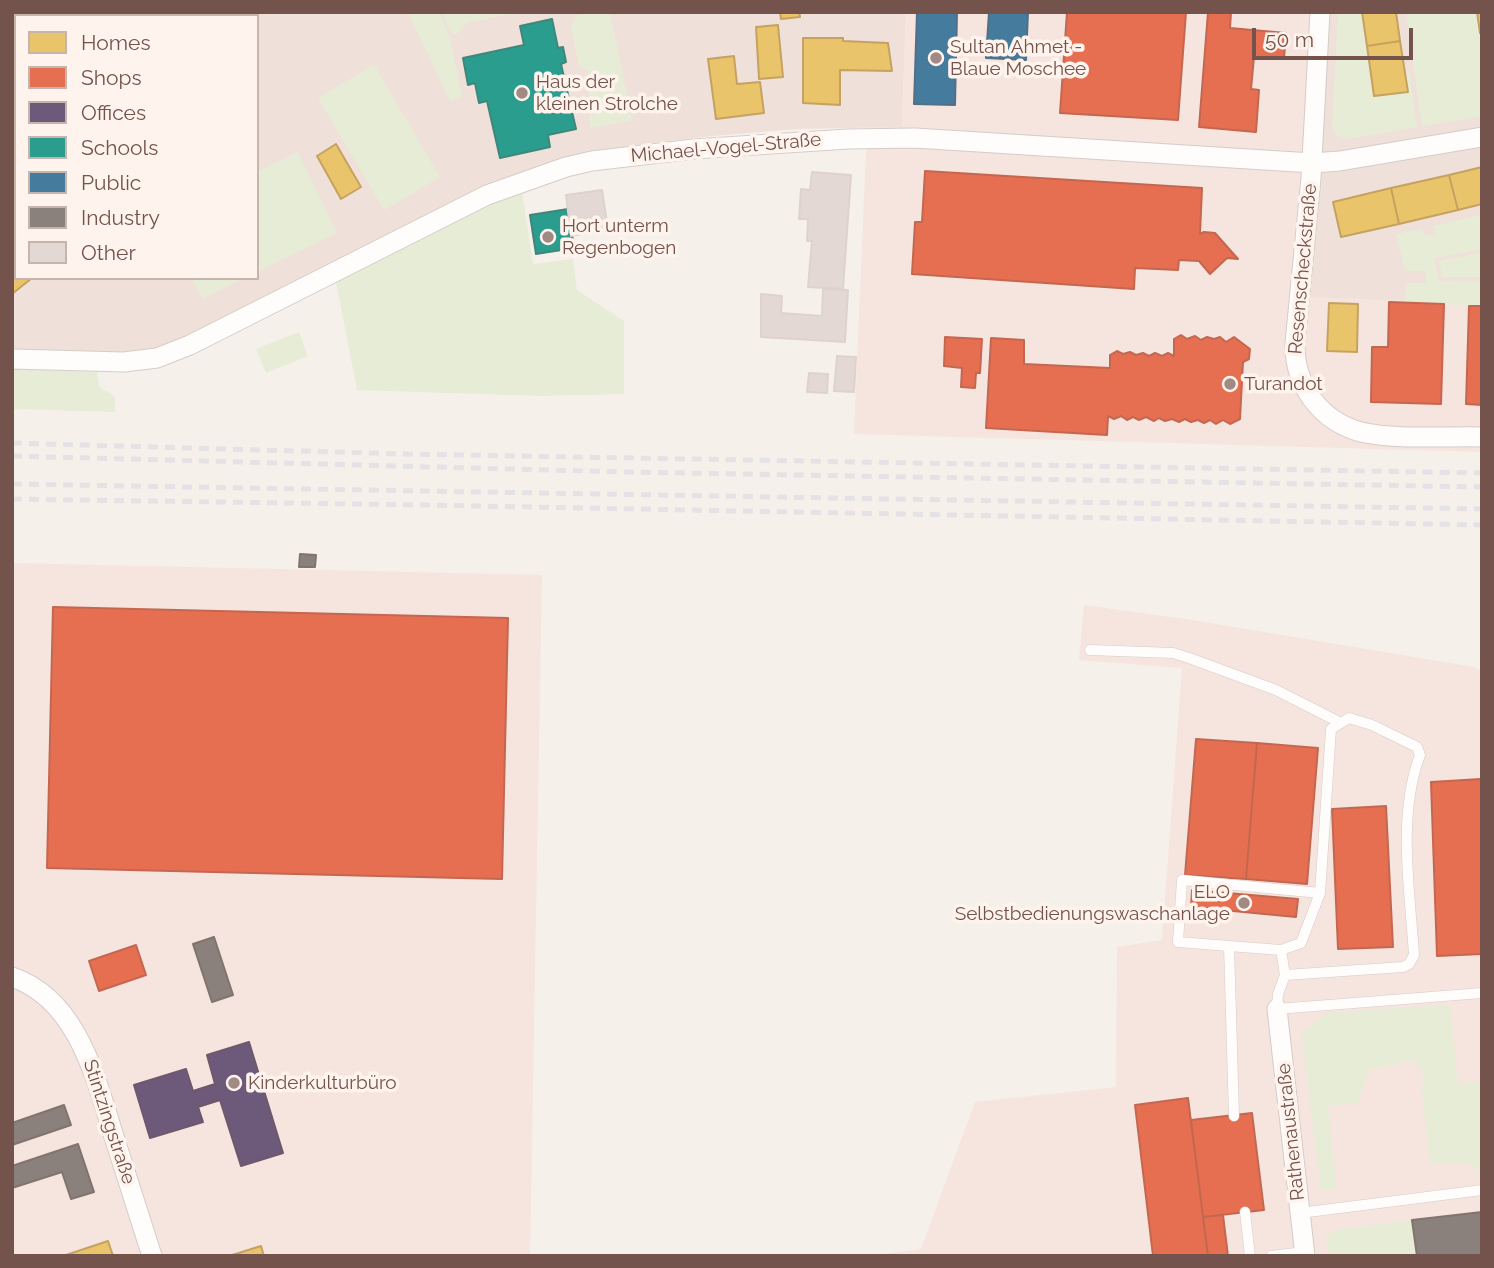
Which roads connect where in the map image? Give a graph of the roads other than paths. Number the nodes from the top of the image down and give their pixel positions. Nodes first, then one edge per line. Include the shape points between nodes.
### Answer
1 (1320, 12) edge
2 (1482, 137) edge
3 (1312, 163) junction
4 (12, 359) edge
5 (1482, 437) edge
6 (1090, 650) dead end
7 (1341, 723) junction
8 (1320, 893) junction
9 (1229, 946) junction
10 (1281, 950) junction
11 (1285, 975) junction
12 (12, 977) edge
13 (1482, 993) edge
14 (1276, 1009) junction
15 (1234, 1116) dead end
16 (1482, 1190) edge
17 (1245, 1212) dead end
18 (1300, 1213) junction
19 (1304, 1254) edge
20 (152, 1256) edge
21 (1250, 1256) edge
22 (1271, 1256) edge

1 - 3 street, Resenscheckstraße
2 - 3 street, Michael-Vogel-Straße
3 - 4 street, Michael-Vogel-Straße via 915,138 694,149 592,161 487,195 157,358 124,362
3 - 5 street, Resenscheckstraße via 1295,343 1297,372 1306,392 1337,421 1362,432
6 - 7 lane via 1172,653 1276,690
7 - 8 lane via 1331,729
7 - 11 lane via 1349,718 1372,725 1417,747 1420,755 1412,776 1407,824 1414,955 1404,967
8 - 9 lane via 1182,880 1178,942
8 - 10 lane via 1301,943
9 - 10 lane
9 - 15 lane
10 - 11 lane
11 - 14 lane
12 - 20 street, Stintzingstraße via 40,992 68,1020 86,1051
13 - 14 lane
14 - 18 street, Rathenaustraße
16 - 18 lane
17 - 21 lane
18 - 19 street, Rathenaustraße
19 - 22 lane

